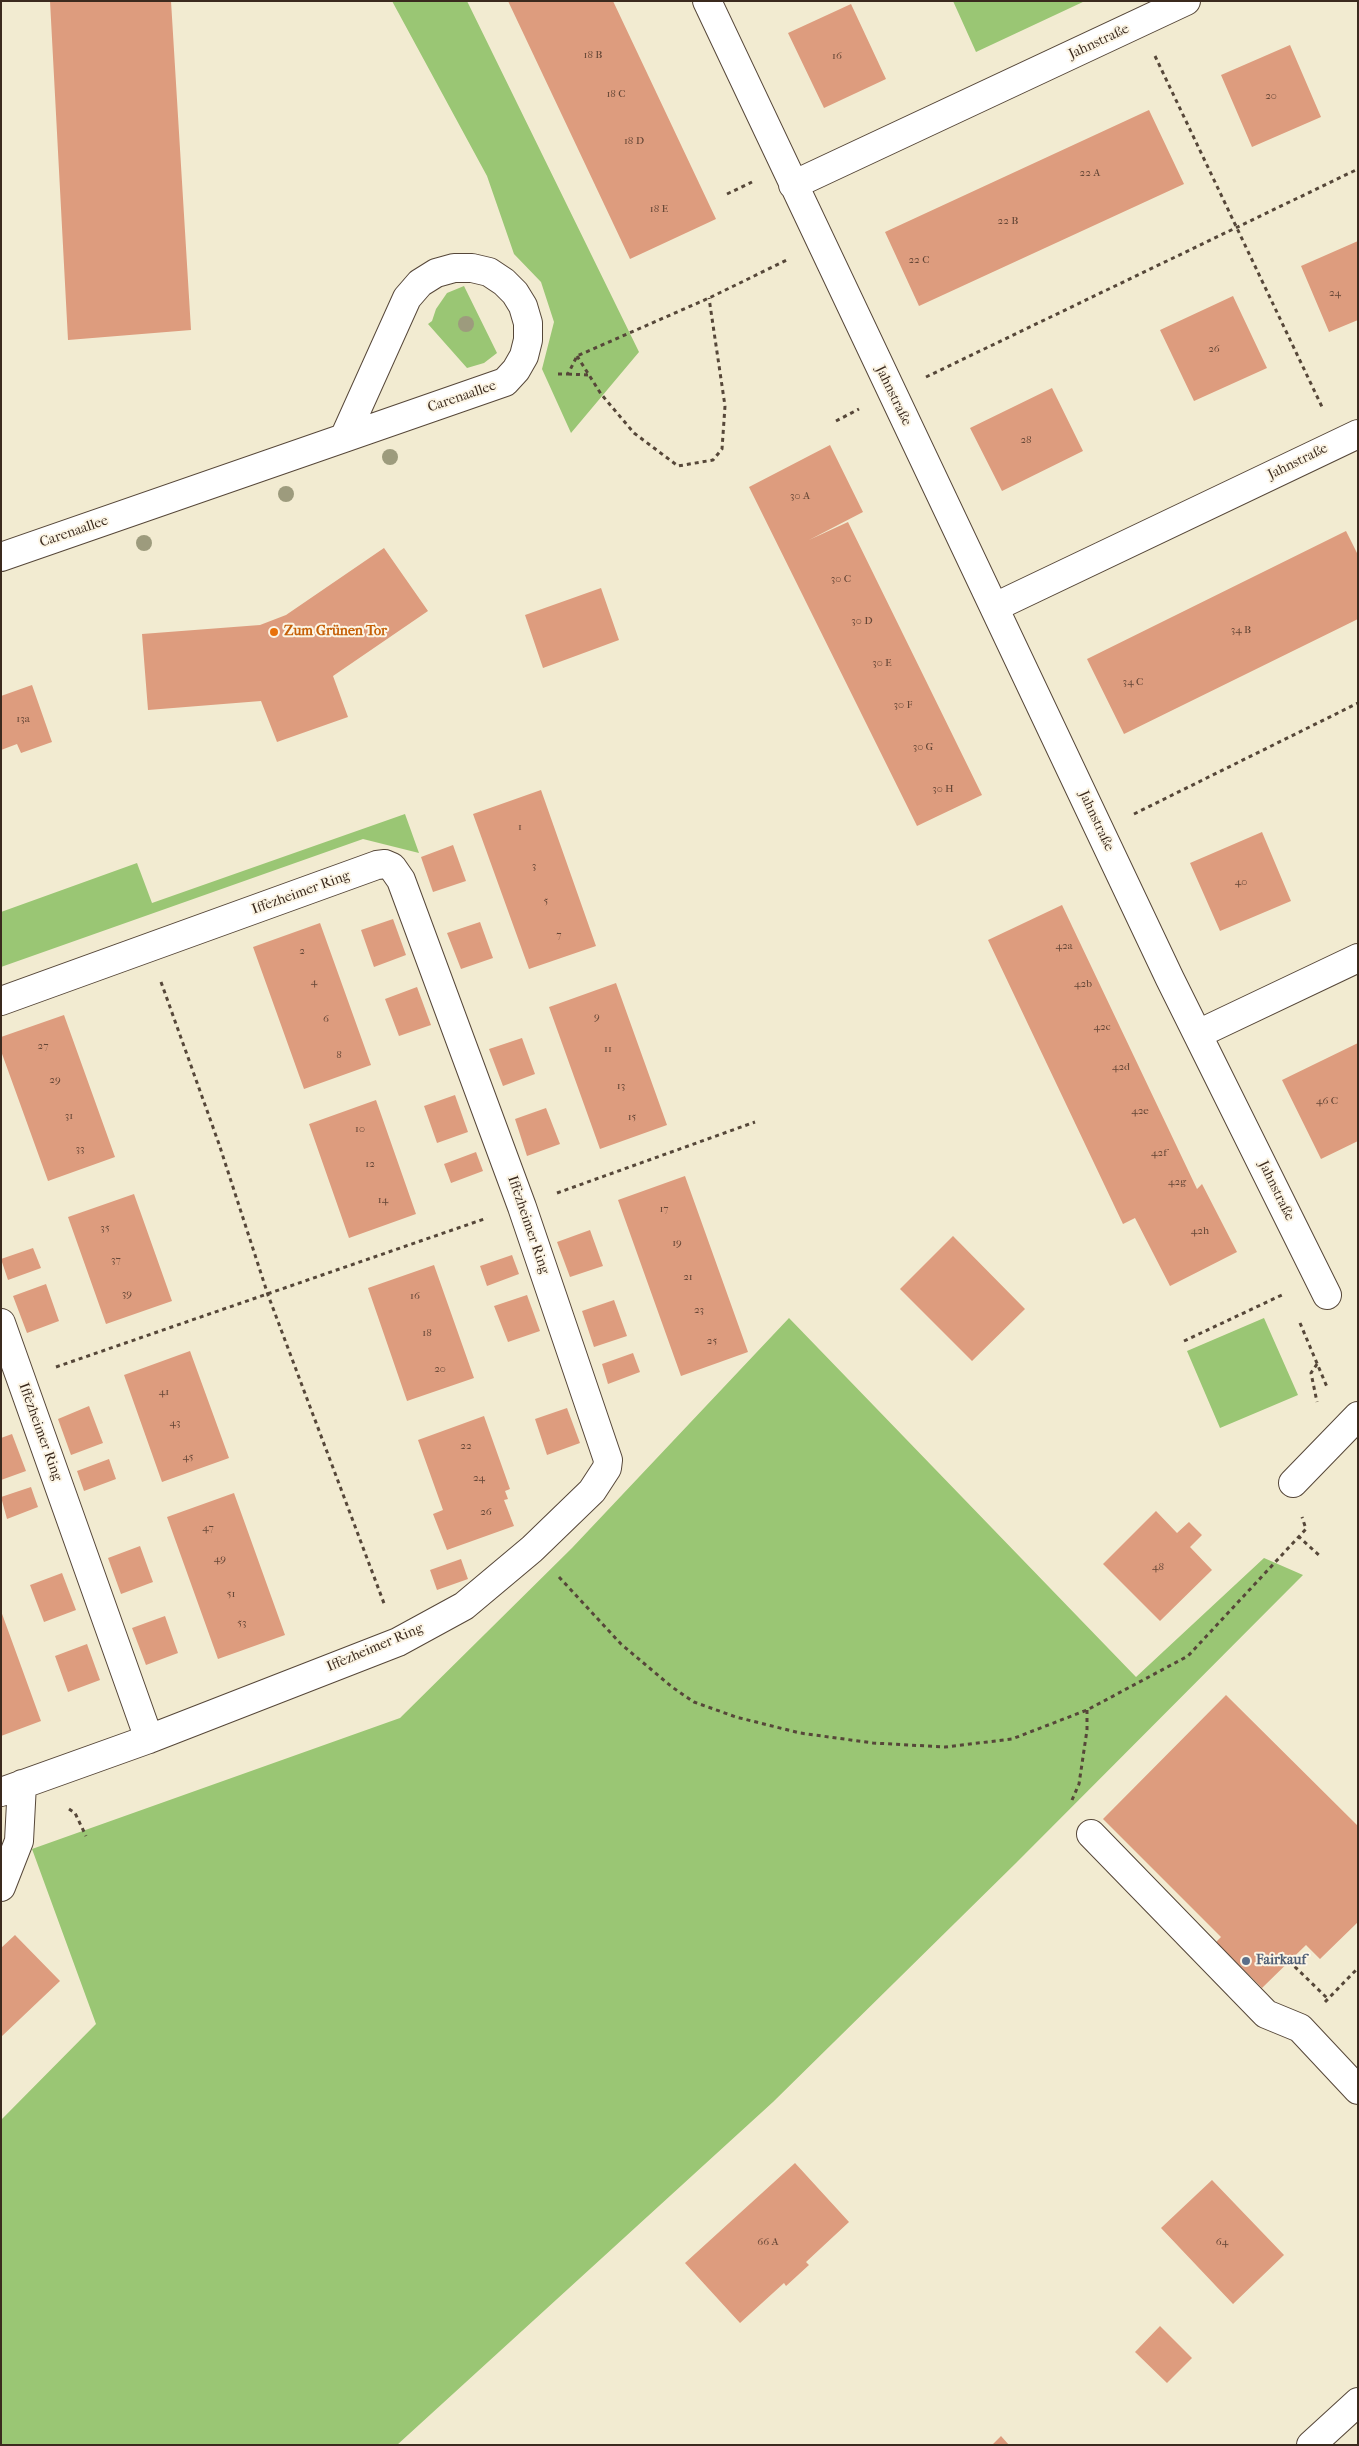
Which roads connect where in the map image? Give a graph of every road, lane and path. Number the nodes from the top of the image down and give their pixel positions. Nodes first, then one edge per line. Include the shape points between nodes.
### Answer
1 (707, 1) edge
2 (1186, 1) edge
3 (1139, 23) junction
4 (1358, 169) edge
5 (793, 185) junction
6 (1236, 227) junction
7 (766, 271) dead end
8 (709, 298) junction
9 (568, 374) dead end
10 (589, 375) junction
11 (892, 393) junction
12 (836, 421) dead end
13 (344, 438) junction
14 (1348, 438) edge
15 (1, 557) edge
16 (995, 607) junction
17 (1358, 703) edge
18 (1100, 830) junction
19 (148, 949) junction
20 (1358, 958) edge
21 (1, 1001) edge
22 (1198, 1034) junction
23 (755, 1122) dead end
24 (522, 1207) junction
25 (1287, 1292) dead end
26 (268, 1295) junction
27 (1327, 1295) dead end
28 (1, 1323) edge
29 (1184, 1341) dead end
30 (1318, 1363) dead end
31 (21, 1379) junction
32 (1327, 1387) dead end
33 (1358, 1416) edge
34 (1292, 1483) joint
35 (1298, 1536) junction
36 (1321, 1557) dead end
37 (559, 1577) dead end
38 (398, 1642) junction
39 (1087, 1710) junction
40 (149, 1739) junction
41 (11, 1788) edge
42 (1070, 1804) dead end
43 (1091, 1834) dead end
44 (1, 1887) edge
45 (1289, 1961) dead end
46 (1358, 1968) edge
47 (1328, 1999) junction
48 (1300, 2028) junction
49 (1358, 2090) edge
50 (1358, 2402) edge
51 (1311, 2445) edge

1 - 5 street, Jahnstraße
2 - 3 street, Jahnstraße
3 - 5 street, Jahnstraße
3 - 6 path
4 - 6 path
5 - 11 street, Jahnstraße
6 - 11 path
6 - 14 path
7 - 8 path
8 - 10 path via 577,356
8 - 10 path via 725,406 722,449 713,460 678,466 634,433
9 - 10 path
11 - 12 path
11 - 16 street, Jahnstraße
13 - 13 street, Carenaallee via 505,382 524,356 528,340 526,315 515,293 489,272 472,268 436,273 420,283 407,298
13 - 15 street, Carenaallee
14 - 16 street, Jahnstraße
16 - 18 street, Jahnstraße
17 - 18 path
18 - 22 street, Jahnstraße
19 - 21 street, Iffezheimer Ring
19 - 24 street, Iffezheimer Ring via 377,865 392,867 401,880
19 - 26 path via 219,1144
20 - 22 street
22 - 27 street, Jahnstraße
23 - 24 path
24 - 26 path
24 - 38 street, Iffezheimer Ring via 606,1452 607,1468 592,1491 532,1549 464,1606
25 - 29 path
26 - 31 path
26 - 38 path
28 - 31 street, Iffezheimer Ring
30 - 32 path
31 - 40 street, Iffezheimer Ring
33 - 34 street
34 - 35 path via 1306,1529
35 - 36 path
35 - 39 path via 1188,1656
37 - 39 path via 621,1644 694,1702 800,1734 946,1747 1012,1739
38 - 40 street, Iffezheimer Ring
39 - 42 path via 1079,1784
40 - 41 street, Iffezheimer Ring
41 - 44 street via 19,1841
43 - 48 street via 1266,2014
45 - 47 path
46 - 47 path
47 - 48 path
48 - 49 street
50 - 51 street

